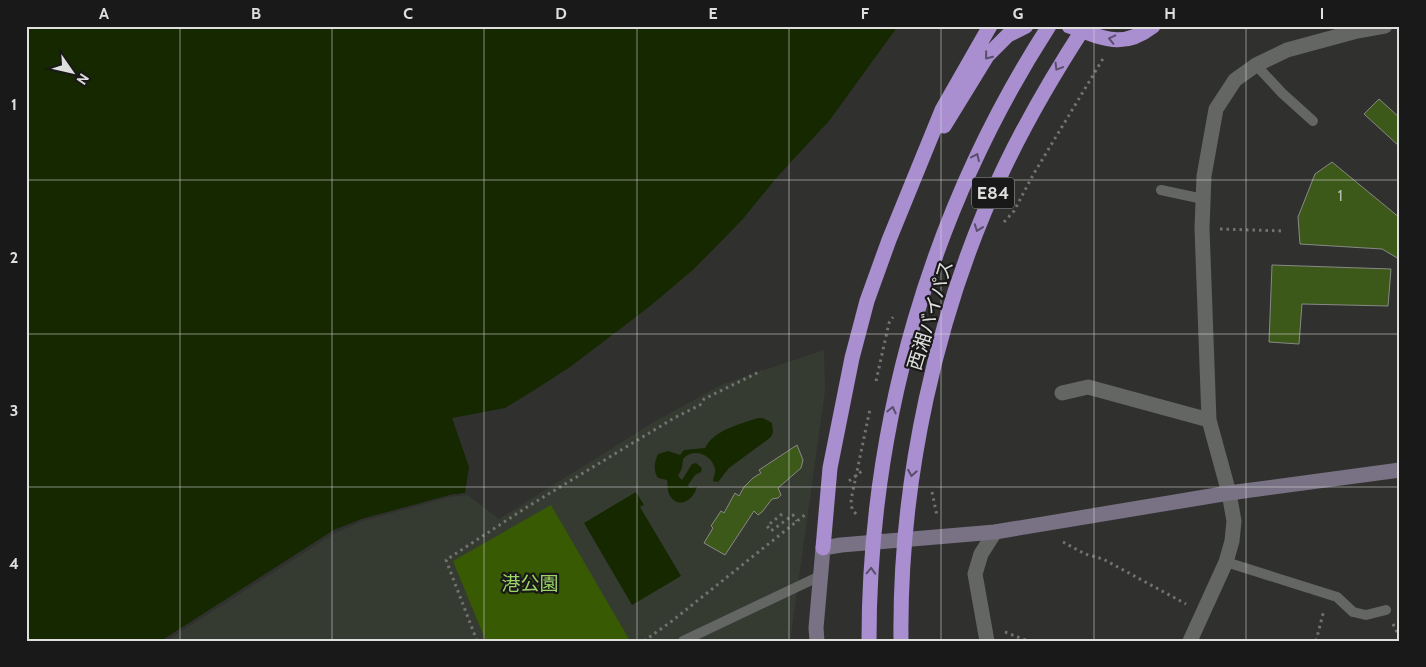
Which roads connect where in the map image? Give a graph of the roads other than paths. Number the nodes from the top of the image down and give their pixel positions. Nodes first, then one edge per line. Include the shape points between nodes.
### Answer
1 (990, 26) edge
2 (1026, 26) edge
3 (1049, 26) edge
4 (1069, 26) edge
5 (1085, 26) edge
6 (1153, 26) edge
7 (1385, 26) edge
8 (1256, 65) junction
9 (1313, 121) dead end
10 (919, 166) junction
11 (1161, 190) dead end
12 (1203, 199) junction
13 (1062, 393) dead end
14 (1209, 420) junction
15 (1400, 470) edge
16 (1229, 493) junction
17 (995, 532) junction
18 (823, 548) junction
19 (1226, 562) junction
20 (820, 576) junction
21 (1386, 610) dead end
22 (682, 641) edge
23 (817, 641) edge
24 (869, 641) edge
25 (901, 641) edge
26 (987, 641) edge
27 (1190, 641) edge

1 - 10 highway via 942,110
2 -> 10 highway via 1008,35 986,56
24 -> 3 highway, 西湘バイパス / E84 via 879,483 889,423 917,311 955,204 976,158 1018,76
6 -> 4 highway via 1141,36 1122,41
5 -> 25 highway, 西湘バイパス / E84 via 1044,91 1004,169 980,223 948,318 920,429 910,487 903,557
7 - 8 street via 1287,50
8 - 9 lane
8 - 12 street via 1233,79 1216,109
10 - 18 highway via 867,301 830,468
11 - 12 lane
12 - 14 street
13 - 14 street via 1088,387
14 - 16 street
15 - 16 street
16 - 17 street
16 - 19 street via 1234,521
17 - 18 street
17 - 26 street via 981,554 975,574
18 - 20 street
19 - 21 lane via 1337,597 1353,612 1366,615
19 - 27 street
20 - 22 lane
20 - 23 street

